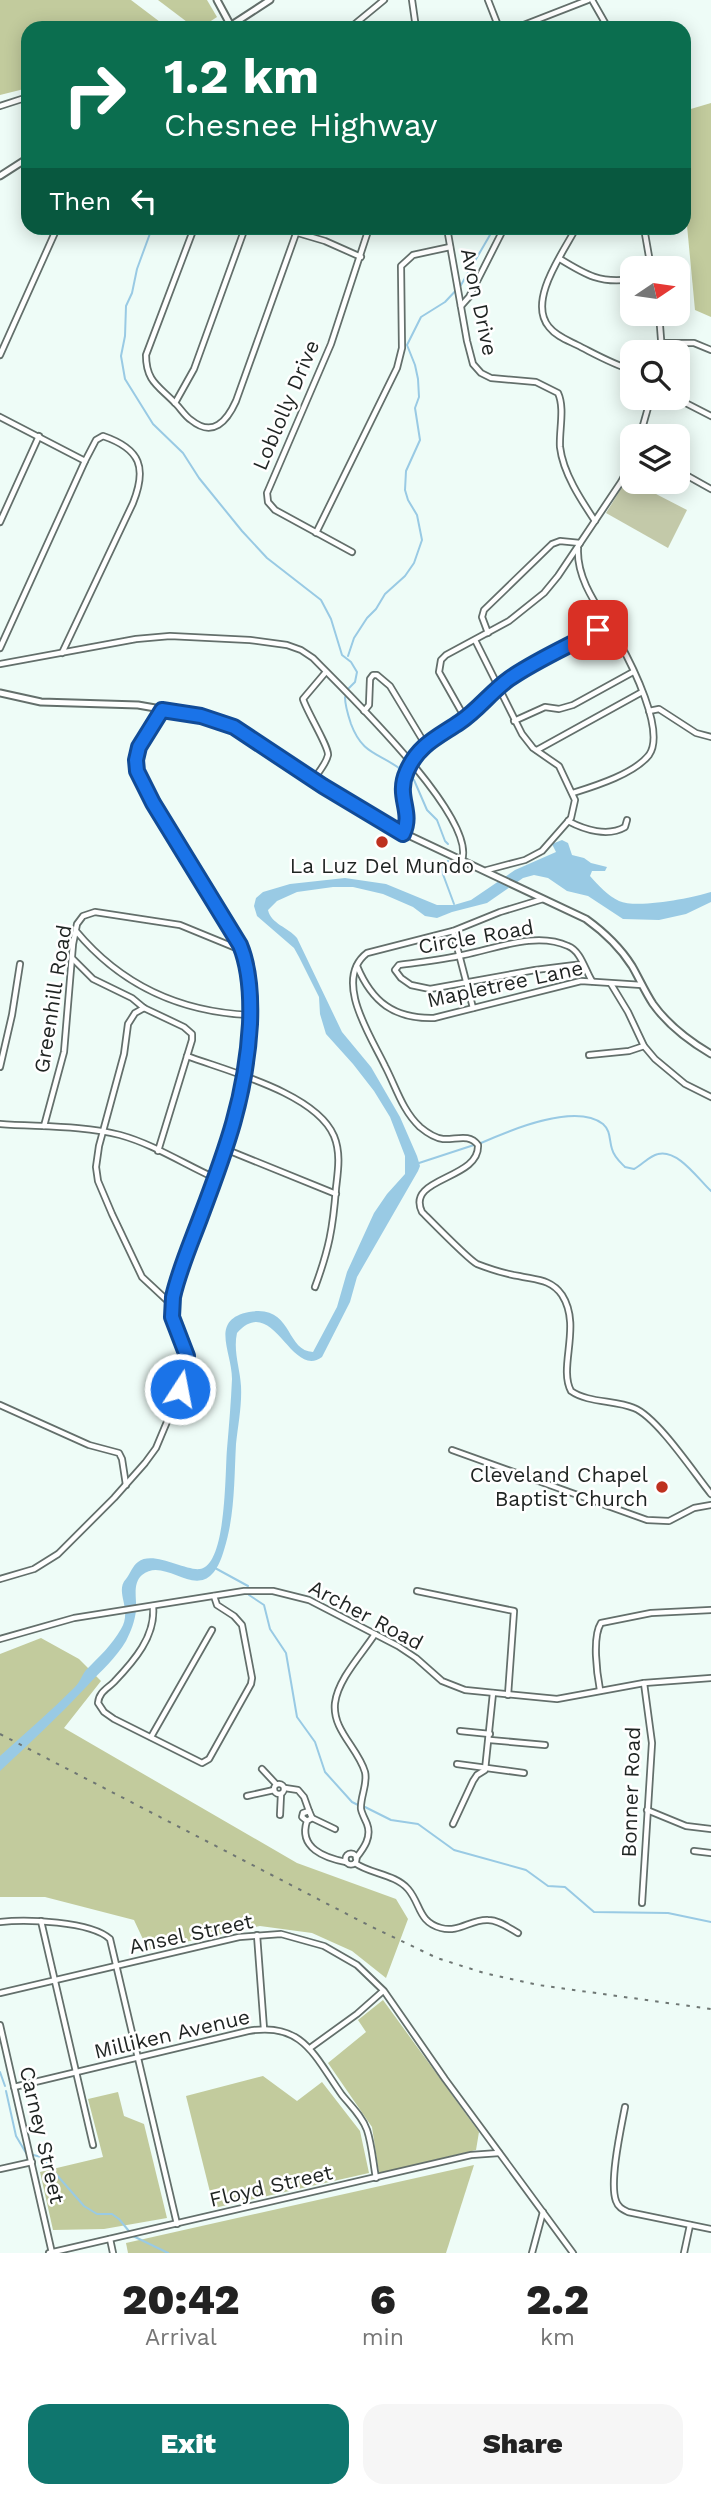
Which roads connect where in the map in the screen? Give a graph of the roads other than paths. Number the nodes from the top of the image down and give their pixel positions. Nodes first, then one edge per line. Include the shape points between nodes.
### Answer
1 (217, 0) edge
2 (270, 0) edge
3 (384, 0) edge
4 (412, 0) edge
5 (488, 0) edge
6 (590, 0) edge
7 (226, 21) edge
8 (238, 21) edge
9 (358, 21) edge
10 (415, 21) edge
11 (496, 21) edge
12 (534, 21) edge
13 (604, 21) edge
14 (21, 99) edge
15 (0, 106) edge
16 (21, 162) edge
17 (0, 176) edge
18 (54, 235) edge
19 (191, 235) edge
20 (242, 235) edge
21 (295, 235) edge
22 (310, 235) edge
23 (367, 235) edge
24 (448, 235) edge
25 (501, 235) edge
26 (572, 235) edge
27 (646, 235) edge
28 (450, 247) junction
29 (649, 256) edge
30 (361, 257) junction
31 (559, 259) junction
32 (620, 281) edge
33 (461, 306) junction
34 (690, 343) edge
35 (711, 350) edge
36 (0, 355) edge
37 (620, 366) edge
38 (175, 403) junction
39 (690, 405) edge
40 (711, 416) edge
41 (0, 417) edge
42 (39, 436) junction
43 (85, 461) junction
44 (690, 477) edge
45 (620, 484) edge
46 (711, 489) edge
47 (595, 521) junction
48 (0, 522) edge
49 (316, 533) junction
50 (579, 544) junction
51 (352, 552) dead end
52 (608, 626) junction
53 (488, 633) junction
54 (475, 639) junction
55 (0, 648) edge
56 (62, 653) junction
57 (0, 664) edge
58 (325, 673) junction
59 (633, 673) junction
60 (498, 688) junction
61 (642, 692) junction
62 (0, 693) edge
63 (162, 710) junction
64 (364, 711) junction
65 (649, 711) junction
66 (465, 718) junction
67 (514, 721) junction
68 (711, 737) edge
69 (425, 744) junction
70 (536, 751) junction
71 (412, 761) junction
72 (313, 780) junction
73 (573, 793) junction
74 (627, 820) dead end
75 (568, 821) junction
76 (403, 834) junction
77 (462, 860) junction
78 (487, 870) junction
79 (541, 897) junction
80 (76, 930) junction
81 (453, 931) junction
82 (242, 950) junction
83 (459, 956) junction
84 (72, 958) junction
85 (20, 964) dead end
86 (583, 964) junction
87 (356, 965) junction
88 (592, 981) junction
89 (466, 983) junction
90 (611, 983) junction
91 (642, 985) junction
92 (144, 1008) junction
93 (472, 1008) junction
94 (250, 1015) junction
95 (644, 1046) junction
96 (711, 1054) edge
97 (589, 1055) dead end
98 (187, 1056) junction
99 (0, 1067) edge
100 (245, 1077) junction
101 (711, 1097) edge
102 (0, 1124) edge
103 (44, 1126) junction
104 (103, 1132) junction
105 (225, 1149) junction
106 (158, 1151) junction
107 (215, 1178) junction
108 (336, 1194) junction
109 (315, 1287) dead end
110 (172, 1305) junction
111 (0, 1405) edge
112 (452, 1450) dead end
113 (126, 1485) junction
114 (711, 1494) edge
115 (711, 1505) edge
116 (0, 1579) edge
117 (417, 1591) dead end
118 (214, 1596) junction
119 (153, 1606) junction
120 (711, 1610) edge
121 (212, 1630) dead end
122 (375, 1634) junction
123 (0, 1639) edge
124 (711, 1678) edge
125 (644, 1683) junction
126 (600, 1690) junction
127 (493, 1693) junction
128 (508, 1695) junction
129 (460, 1731) dead end
130 (151, 1737) junction
131 (490, 1737) junction
132 (545, 1745) dead end
133 (457, 1764) dead end
134 (262, 1769) dead end
135 (485, 1770) junction
136 (524, 1773) dead end
137 (275, 1787) junction
138 (285, 1788) junction
139 (281, 1794) junction
140 (247, 1796) dead end
141 (647, 1810) junction
142 (309, 1811) junction
143 (280, 1815) dead end
144 (312, 1818) junction
145 (307, 1821) junction
146 (453, 1824) dead end
147 (335, 1829) dead end
148 (711, 1829) edge
149 (694, 1851) dead end
150 (711, 1853) edge
151 (356, 1860) junction
152 (346, 1863) junction
153 (642, 1903) dead end
154 (41, 1921) junction
155 (0, 1922) edge
156 (517, 1933) dead end
157 (257, 1935) junction
158 (117, 1965) junction
159 (54, 1980) junction
160 (384, 1991) junction
161 (0, 1993) edge
162 (0, 2025) edge
163 (264, 2029) junction
164 (310, 2048) junction
165 (138, 2056) junction
166 (75, 2072) junction
167 (14, 2087) junction
168 (625, 2107) dead end
169 (93, 2145) dead end
170 (500, 2153) junction
171 (31, 2160) junction
172 (0, 2169) edge
173 (376, 2178) junction
174 (543, 2211) junction
175 (177, 2224) junction
176 (690, 2225) junction
177 (711, 2230) edge
178 (110, 2239) junction
179 (51, 2253) edge
180 (113, 2253) edge
181 (532, 2253) edge
182 (573, 2253) edge
183 (684, 2253) edge

1 - 7 main road
2 - 8 main road
3 - 9 street
4 - 10 street
5 - 11 street
6 - 12 street
6 - 13 street
14 - 15 street
16 - 17 main road
18 - 36 street
19 - 38 street via 146,355 146,371
20 - 38 street via 194,369
21 - 38 street via 228,419 212,428 201,427
22 - 30 street
23 - 30 street, Loblolly Drive
24 - 28 street, Avon Drive
25 - 33 street
26 - 31 street
27 - 29 street
28 - 33 street, Avon Drive
28 - 49 street via 413,255 401,266 397,369
30 - 49 street, Loblolly Drive via 326,358 267,493 275,510
31 - 32 street via 600,280
31 - 37 street via 542,298 547,324 562,337
33 - 47 street, Avon Drive via 471,358 481,373 497,380 540,382 560,395 563,461
34 - 35 street
39 - 40 street
41 - 42 street
42 - 43 street
42 - 48 street
43 - 55 street
43 - 56 street via 100,436 116,441 133,452 139,480
44 - 46 street
45 - 47 street
47 - 50 street
49 - 51 street, Loblolly Drive
50 - 52 street via 578,562
50 - 53 street via 544,593
50 - 53 street via 560,541 543,551 484,610
52 - 59 street
52 - 60 street
53 - 54 street
54 - 60 street
54 - 66 street via 441,660 439,672
56 - 57 street
56 - 58 street via 159,637 250,640 301,650
58 - 64 street
58 - 72 street via 303,699 328,748 328,758
59 - 61 street
59 - 67 street via 573,705 542,707
60 - 66 street
60 - 67 street
61 - 65 street
61 - 70 street
62 - 63 main road via 41,702 128,704
63 - 72 main road via 234,727
63 - 82 street via 139,747 137,771
64 - 69 street via 369,705 370,677 377,675 390,686
64 - 71 street
65 - 68 street via 659,709 696,733
65 - 73 street via 654,740 647,757 610,779
66 - 69 street
67 - 70 street
69 - 71 street
70 - 73 street via 559,766
71 - 76 street via 401,789 407,818
71 - 77 street via 462,841
72 - 76 main road
73 - 75 street via 575,808
74 - 75 street via 619,830 601,831
75 - 78 street via 536,855
76 - 77 main road
77 - 78 main road
78 - 79 main road
79 - 81 street
79 - 91 main road via 598,927 623,953
80 - 82 street, Greenhill Road via 87,913 104,913 187,927
80 - 84 street, Greenhill Road
80 - 94 street via 108,964 148,990 199,1009
81 - 83 street
81 - 87 street via 370,951
82 - 94 street
83 - 86 street, Circle Road via 539,940 568,946
83 - 89 street
83 - 89 street, Circle Road via 399,965 396,972 417,988
84 - 92 street via 93,979
84 - 103 street, Greenhill Road via 64,1052
85 - 99 street
86 - 88 street, Circle Road
86 - 89 street, Circle Road
87 - 93 street, Mapletree Lane via 373,996 397,1012 434,1018
87 - 114 street via 354,986 362,1023 408,1112 419,1127 437,1138 468,1138 478,1145 477,1154 465,1168 423,1192 419,1201 422,1212 474,1262 541,1279 557,1290 570,1324 567,1379 571,1391 645,1415
88 - 90 street, Mapletree Lane
88 - 93 street, Mapletree Lane
89 - 93 street
90 - 91 street, Mapletree Lane
90 - 95 street
91 - 96 main road via 673,1027
92 - 98 street via 190,1031
92 - 104 street via 128,1024
94 - 100 street
95 - 97 street
95 - 101 street via 674,1077
98 - 100 street
98 - 106 street
100 - 105 street
100 - 108 street via 301,1102 326,1121 337,1149
102 - 103 street
103 - 104 street
104 - 106 street
104 - 110 street via 96,1160 101,1187 142,1277
105 - 107 street
105 - 108 street
106 - 107 street
107 - 110 street
108 - 109 street via 332,1235
110 - 113 street via 174,1324 186,1351 185,1367 156,1448
111 - 113 street via 89,1445 119,1453
112 - 115 street via 647,1520 669,1521
113 - 116 street via 58,1554 34,1569
117 - 128 street via 512,1610
118 - 119 street, Archer Road
118 - 122 street, Archer Road via 254,1590 292,1594
118 - 130 street via 217,1605 237,1618 244,1629 251,1684 206,1762
119 - 123 street, Archer Road via 49,1623
119 - 130 street via 150,1636 98,1701 109,1715
120 - 126 street via 651,1613 601,1623
121 - 130 street
122 - 127 street, Archer Road via 408,1652 449,1685
122 - 151 street via 348,1673 335,1706 343,1734 365,1772 362,1812 369,1832
124 - 125 street, Archer Road
125 - 126 street, Archer Road
125 - 141 street, Bonner Road via 652,1737
126 - 128 street, Archer Road via 557,1699
127 - 128 street, Archer Road
127 - 131 street
129 - 131 street
131 - 132 street
131 - 135 street
133 - 135 street
134 - 137 street
135 - 136 street
135 - 146 street via 473,1781
137 - 138 street via 282,1784
137 - 139 street
137 - 140 street
138 - 139 street
138 - 142 street via 298,1790
139 - 143 street
141 - 148 street via 686,1826
141 - 153 street, Bonner Road
142 - 144 street
142 - 145 street via 302,1817
144 - 145 street
144 - 147 street
145 - 152 street via 304,1828 310,1846 318,1854
149 - 150 street
151 - 152 street via 352,1865
151 - 152 street via 349,1853
151 - 156 street via 365,1870 406,1886 420,1914 437,1927 456,1930 491,1920
154 - 155 street
154 - 158 street via 106,1935
154 - 159 street
157 - 158 street, Ansel Street
157 - 160 street, Ansel Street via 289,1936 324,1946 357,1965
157 - 163 street
158 - 159 street, Ansel Street
158 - 165 street
159 - 161 street, Ansel Street
159 - 166 street
160 - 164 street
160 - 170 street, Ansel Street
162 - 167 street, Carney Street
163 - 164 street, Milliken Avenue via 284,2031
163 - 165 street, Milliken Avenue
164 - 173 street, Milliken Avenue via 364,2123
165 - 166 street, Milliken Avenue
165 - 175 street
166 - 167 street, Milliken Avenue
166 - 169 street
167 - 171 street, Carney Street
168 - 176 street via 615,2183 619,2207
170 - 173 street, Floyd Street via 471,2155
170 - 174 street, Ansel Street
171 - 172 street
171 - 179 street, Carney Street
173 - 175 street, Floyd Street
174 - 181 street
174 - 182 street, Ansel Street
175 - 178 street, Floyd Street
176 - 177 street
176 - 183 street
178 - 179 street, Floyd Street
178 - 180 street

